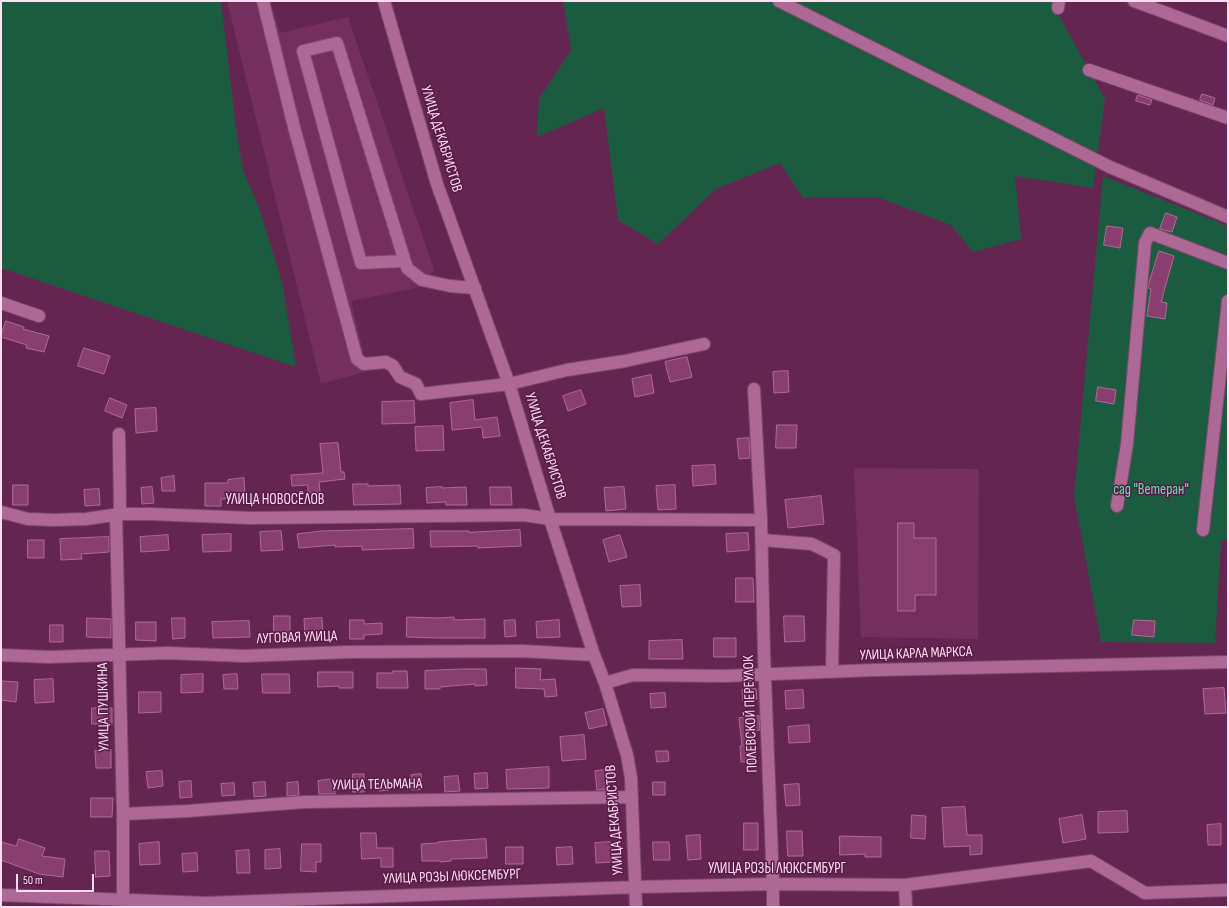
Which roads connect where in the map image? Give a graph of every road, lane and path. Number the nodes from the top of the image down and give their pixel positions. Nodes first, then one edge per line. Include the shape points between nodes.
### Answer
1 (263, 1) edge
2 (384, 1) edge
3 (779, 1) edge
4 (1134, 1) edge
5 (1228, 36) edge
6 (1089, 70) dead end
7 (1228, 118) edge
8 (1228, 217) edge
9 (404, 260) junction
10 (1228, 263) edge
11 (475, 288) junction
12 (1228, 301) edge
13 (1, 303) edge
14 (39, 316) dead end
15 (704, 344) dead end
16 (509, 384) junction
17 (754, 389) dead end
18 (119, 434) dead end
19 (1117, 506) dead end
20 (1, 512) edge
21 (118, 514) junction
22 (550, 518) junction
23 (761, 520) junction
24 (1203, 530) dead end
25 (762, 540) junction
26 (1, 655) edge
27 (119, 655) junction
28 (594, 656) junction
29 (1228, 662) edge
30 (832, 672) junction
31 (765, 674) junction
32 (605, 683) junction
33 (632, 797) junction
34 (124, 814) junction
35 (773, 884) junction
36 (905, 885) junction
37 (636, 887) junction
38 (1228, 890) edge
39 (1, 895) edge
40 (123, 899) junction
41 (326, 902) edge
42 (636, 907) edge
43 (773, 907) edge
44 (906, 907) edge

1 - 16 street via 294,127 357,359 364,364 386,362 394,366 400,377 416,384 422,394
2 - 11 street, УЛИЦА ДЕКАБРИСТОВ via 438,184
3 - 8 street via 1110,167
4 - 5 street
6 - 7 street
9 - 9 street via 337,43 303,52 361,263
9 - 11 street via 406,268 422,280
10 - 19 street via 1150,233 1145,243 1127,444
11 - 16 street, УЛИЦА ДЕКАБРИСТОВ
12 - 24 street
13 - 14 street
15 - 16 street via 626,361 567,370
16 - 22 street, УЛИЦА ДЕКАБРИСТОВ
17 - 23 street, ПОЛЕВСКОЙ ПЕРЕУЛОК
18 - 21 street, УЛИЦА ПУШКИНА
20 - 21 street, УЛИЦА НОВОСЁЛОВ via 28,519 54,520
21 - 22 street, УЛИЦА НОВОСЁЛОВ via 250,518 524,515
21 - 27 street, УЛИЦА ПУШКИНА
22 - 23 street, УЛИЦА НОВОСЁЛОВ
22 - 28 street, УЛИЦА ДЕКАБРИСТОВ
23 - 25 street, ПОЛЕВСКОЙ ПЕРЕУЛОК
25 - 30 street via 812,544 834,555
25 - 31 street, ПОЛЕВСКОЙ ПЕРЕУЛОК
26 - 27 street, ЛУГОВАЯ УЛИЦА via 49,658
27 - 28 street, ЛУГОВАЯ УЛИЦА via 168,653 244,656 349,652 522,651
27 - 34 street, УЛИЦА ПУШКИНА
28 - 32 street, УЛИЦА ДЕКАБРИСТОВ
29 - 30 street, УЛИЦА КАРЛА МАРКСА
30 - 31 street, УЛИЦА КАРЛА МАРКСА
31 - 32 street, УЛИЦА КАРЛА МАРКСА via 633,675
31 - 35 street, ПОЛЕВСКОЙ ПЕРЕУЛОК
32 - 33 street, УЛИЦА ДЕКАБРИСТОВ via 627,755
33 - 34 street, УЛИЦА ТЕЛЬМАНА via 304,802
33 - 37 street, УЛИЦА ДЕКАБРИСТОВ
34 - 40 street, УЛИЦА ПУШКИНА
35 - 36 street, УЛИЦА РОЗЫ ЛЮКСЕМБУРГ
35 - 37 street, УЛИЦА РОЗЫ ЛЮКСЕМБУРГ
35 - 43 street, ПОЛЕВСКОЙ ПЕРЕУЛОК
36 - 38 street, УЛИЦА РОЗЫ ЛЮКСЕМБУРГ via 1091,860 1146,893
36 - 44 street
37 - 41 street, УЛИЦА РОЗЫ ЛЮКСЕМБУРГ
37 - 42 street, УЛИЦА ДЕКАБРИСТОВ
39 - 40 street, УЛИЦА РОЗЫ ЛЮКСЕМБУРГ
40 - 41 street, УЛИЦА РОЗЫ ЛЮКСЕМБУРГ

